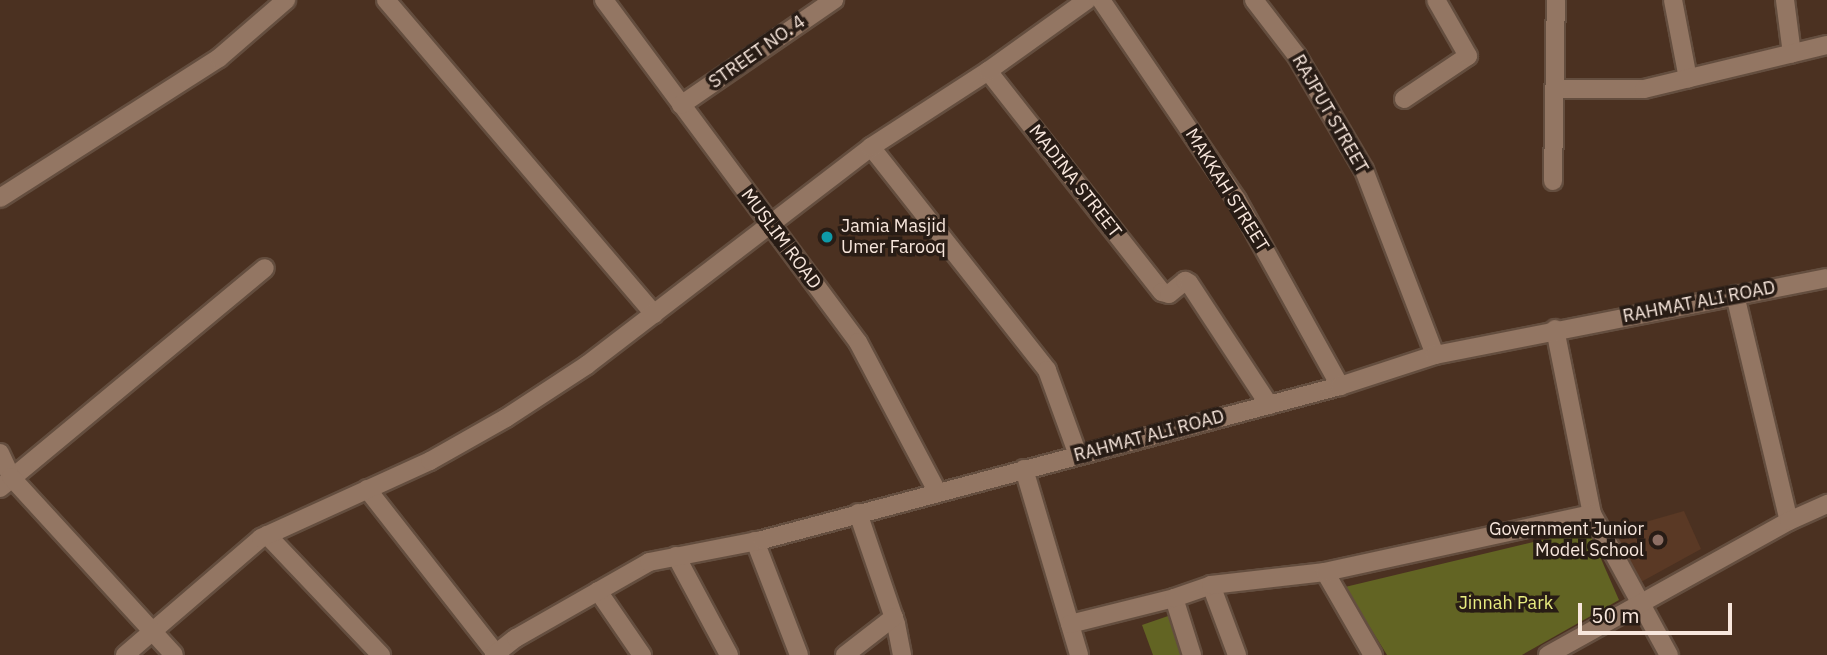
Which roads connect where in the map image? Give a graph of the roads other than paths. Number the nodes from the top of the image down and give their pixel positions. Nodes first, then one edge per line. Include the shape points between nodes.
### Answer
1 (286, 0) edge
2 (386, 0) edge
3 (604, 0) edge
4 (834, 0) edge
5 (1087, 0) edge
6 (1101, 0) edge
7 (1254, 0) edge
8 (1436, 0) edge
9 (1556, 0) edge
10 (1673, 0) edge
11 (1784, 0) edge
12 (809, 7) edge
13 (1827, 45) edge
14 (1792, 54) junction
15 (988, 71) junction
16 (1688, 79) junction
17 (1555, 89) junction
18 (1404, 99) dead end
19 (681, 105) junction
20 (871, 147) junction
21 (1553, 181) dead end
22 (0, 198) edge
23 (770, 225) junction
24 (265, 268) dead end
25 (1827, 278) edge
26 (1735, 295) junction
27 (654, 314) junction
28 (1555, 329) junction
29 (1435, 355) junction
30 (1340, 386) junction
31 (1269, 405) junction
32 (0, 453) edge
33 (1078, 455) junction
34 (1024, 469) junction
35 (6, 482) edge
36 (367, 489) junction
37 (937, 491) junction
38 (1827, 504) edge
39 (858, 513) junction
40 (1592, 513) junction
41 (1789, 521) junction
42 (267, 535) junction
43 (755, 541) junction
44 (676, 556) junction
45 (1325, 572) junction
46 (1211, 585) junction
47 (598, 591) junction
48 (1174, 598) junction
49 (1640, 603) junction
50 (894, 617) junction
51 (1070, 624) junction
52 (151, 630) junction
53 (496, 654) edge
54 (125, 655) edge
55 (174, 655) edge
56 (381, 655) edge
57 (642, 655) edge
58 (729, 655) edge
59 (799, 655) edge
60 (845, 655) edge
61 (902, 655) edge
62 (1080, 655) edge
63 (1192, 655) edge
64 (1237, 655) edge
65 (1373, 655) edge
66 (1548, 655) edge
67 (1669, 655) edge

1 - 22 street via 219,58
2 - 27 street
3 - 19 street, MUSLIM ROAD
4 - 12 street, STREET NO. 4
5 - 15 street
6 - 30 street, MAKKAH STREET via 1237,200
7 - 29 street, RAJPUT STREET via 1297,56 1364,170
8 - 18 street via 1468,56
9 - 17 street
10 - 16 street
11 - 14 street
12 - 19 street, STREET NO. 4
13 - 14 street
14 - 16 street
15 - 20 street
15 - 31 street, MADINA STREET via 1162,292 1169,293 1185,281
16 - 17 street via 1644,89
17 - 21 street
19 - 23 street, MUSLIM ROAD
20 - 23 street
20 - 33 street via 1047,370
23 - 27 street
23 - 37 street, MUSLIM ROAD via 858,342
24 - 35 street
25 - 26 street, RAHMAT ALI ROAD
26 - 28 street, RAHMAT ALI ROAD
26 - 41 street
27 - 36 street via 506,418 430,461
28 - 29 street, RAHMAT ALI ROAD
28 - 40 street
29 - 30 street, RAHMAT ALI ROAD
30 - 31 street, RAHMAT ALI ROAD
31 - 33 street, RAHMAT ALI ROAD
32 - 35 street
33 - 34 street, RAHMAT ALI ROAD
34 - 37 street, RAHMAT ALI ROAD
34 - 51 street
35 - 52 street
36 - 42 street
36 - 53 street
37 - 39 street, RAHMAT ALI ROAD
38 - 41 street
39 - 43 street, RAHMAT ALI ROAD
39 - 50 street
40 - 45 street
40 - 49 street
41 - 49 street
42 - 52 street
42 - 56 street
43 - 44 street, RAHMAT ALI ROAD
43 - 59 street
44 - 47 street, RAHMAT ALI ROAD via 649,562
44 - 58 street
45 - 46 street
45 - 65 street
46 - 48 street
46 - 64 street
47 - 53 street, RAHMAT ALI ROAD
47 - 57 street
48 - 51 street
48 - 63 street
49 - 66 street
49 - 67 street
50 - 60 street
50 - 61 street
51 - 62 street
52 - 54 street
52 - 55 street

